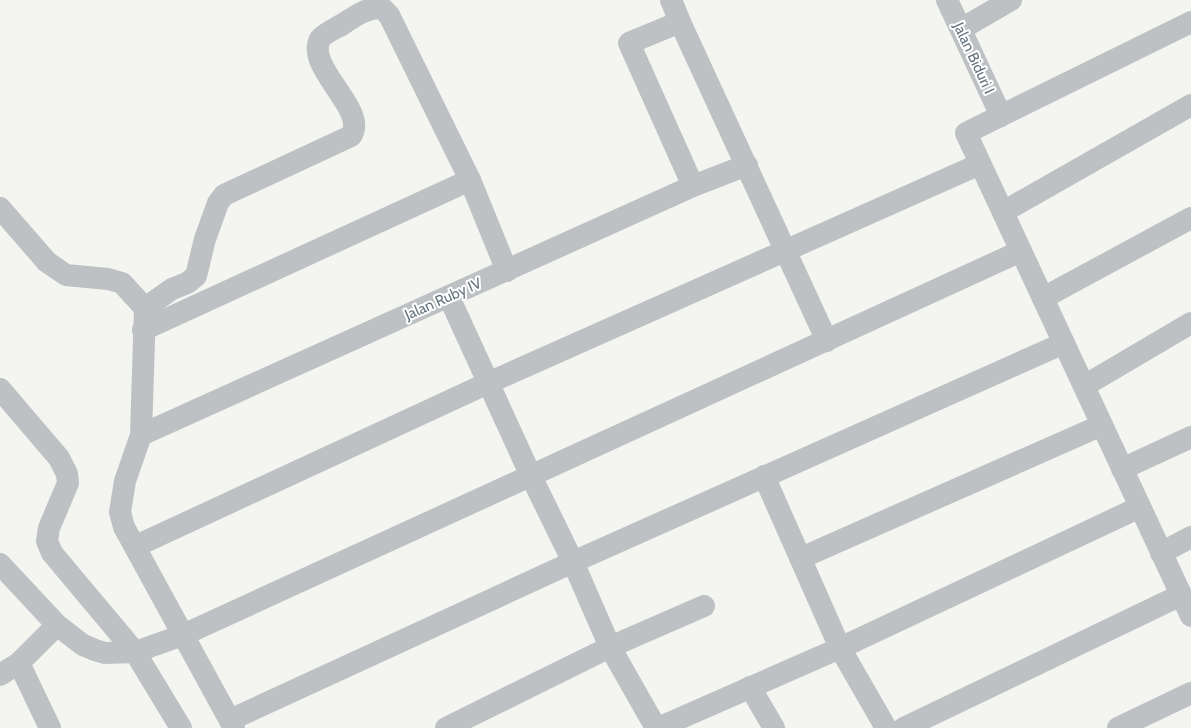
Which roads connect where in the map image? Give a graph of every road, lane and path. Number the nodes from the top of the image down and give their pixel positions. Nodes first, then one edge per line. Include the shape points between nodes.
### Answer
1 (670, 0) edge
2 (947, 0) edge
3 (1011, 0) edge
4 (680, 22) junction
5 (1191, 22) edge
6 (961, 29) junction
7 (1191, 105) edge
8 (1001, 116) junction
9 (980, 164) junction
10 (746, 165) junction
11 (470, 180) junction
12 (693, 186) junction
13 (0, 208) edge
14 (1003, 212) junction
15 (1191, 218) edge
16 (785, 249) junction
17 (1021, 251) junction
18 (507, 271) junction
19 (449, 297) junction
20 (1043, 298) junction
21 (144, 308) junction
22 (1191, 323) edge
23 (143, 330) junction
24 (827, 341) junction
25 (1064, 343) junction
26 (488, 383) junction
27 (1084, 386) junction
28 (0, 389) edge
29 (1102, 425) junction
30 (141, 435) junction
31 (1191, 437) edge
32 (1122, 469) junction
33 (531, 476) junction
34 (764, 476) junction
35 (1140, 507) junction
36 (1191, 537) edge
37 (136, 546) junction
38 (1162, 553) junction
39 (801, 558) junction
40 (573, 562) junction
41 (0, 564) edge
42 (1181, 595) junction
43 (704, 606) dead end
44 (1191, 616) edge
45 (57, 625) junction
46 (183, 635) junction
47 (610, 647) junction
48 (840, 648) junction
49 (135, 652) junction
50 (19, 663) junction
51 (0, 675) edge
52 (750, 687) junction
53 (1191, 693) edge
54 (232, 724) edge
55 (45, 726) edge
56 (181, 728) edge
57 (446, 728) edge
58 (657, 728) edge
59 (774, 728) edge
60 (886, 728) edge
61 (904, 728) edge
62 (1118, 728) edge

1 - 4 street
2 - 6 street, Jalan Biduri I
3 - 6 street
4 - 10 street
4 - 12 street via 630,43
5 - 8 street
6 - 8 street, Jalan Biduri I
7 - 14 street
8 - 9 street via 966,133
9 - 14 street
9 - 16 street
10 - 12 street, Jalan Ruby IV
10 - 16 street
11 - 18 street
11 - 21 street via 389,15 382,8 374,7 321,38 317,49 355,125 351,136 224,194 218,203 205,239 196,276
11 - 23 street
12 - 18 street, Jalan Ruby IV
13 - 21 street via 47,262 66,275 122,283
14 - 17 street
15 - 20 street
16 - 24 street
16 - 26 street
17 - 20 street
17 - 24 street
18 - 19 street, Jalan Ruby IV
19 - 26 street
19 - 30 street, Jalan Ruby IV
20 - 25 street
21 - 23 street
22 - 27 street
23 - 30 street
24 - 33 street
25 - 27 street
25 - 34 street
26 - 33 street
26 - 37 street
27 - 29 street
28 - 49 street via 59,458 68,474 68,483 49,528 47,541 52,553
29 - 32 street
29 - 39 street
30 - 37 street via 125,481 120,512 124,527
31 - 32 street
32 - 35 street
33 - 40 street
33 - 46 street
34 - 39 street
34 - 40 street
35 - 38 street
35 - 48 street
36 - 38 street
37 - 46 street
38 - 42 street
39 - 48 street
40 - 47 street
40 - 54 street
41 - 45 street
42 - 44 street
42 - 61 street
43 - 47 street
45 - 49 street via 83,645 95,650
45 - 50 street
46 - 49 street
46 - 54 street
47 - 57 street
47 - 58 street
48 - 52 street
48 - 60 street
49 - 56 street
50 - 51 street
50 - 55 street
52 - 58 street
52 - 59 street
53 - 62 street

